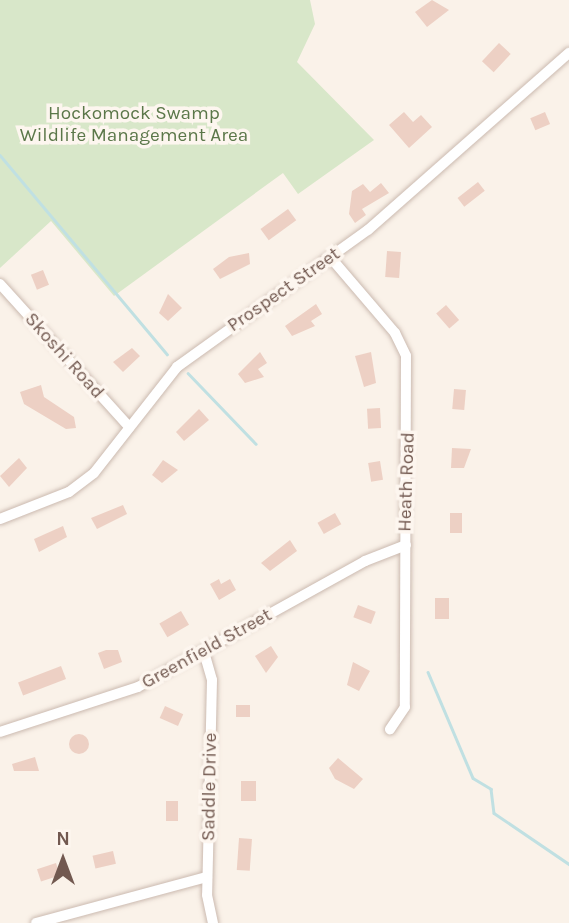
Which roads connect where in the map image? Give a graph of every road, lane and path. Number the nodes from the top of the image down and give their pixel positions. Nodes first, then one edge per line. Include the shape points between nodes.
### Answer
1 (569, 53) edge
2 (331, 258) junction
3 (0, 284) edge
4 (129, 427) junction
5 (0, 519) edge
6 (406, 545) junction
7 (204, 652) junction
8 (390, 729) dead end
9 (0, 732) edge
10 (207, 877) junction
11 (36, 923) edge
12 (213, 923) edge

1 - 2 street, Prospect Street
2 - 4 street, Prospect Street via 177,367
2 - 6 street, Heath Road via 396,334 406,356
3 - 4 street, Skoshi Road
4 - 5 street, Prospect Street via 77,487
6 - 7 street, Greenfield Street via 365,561
6 - 8 street, Heath Road via 404,707
7 - 9 street, Greenfield Street via 138,687
7 - 10 street, Saddle Drive via 212,680
10 - 11 street
10 - 12 street, Saddle Drive

